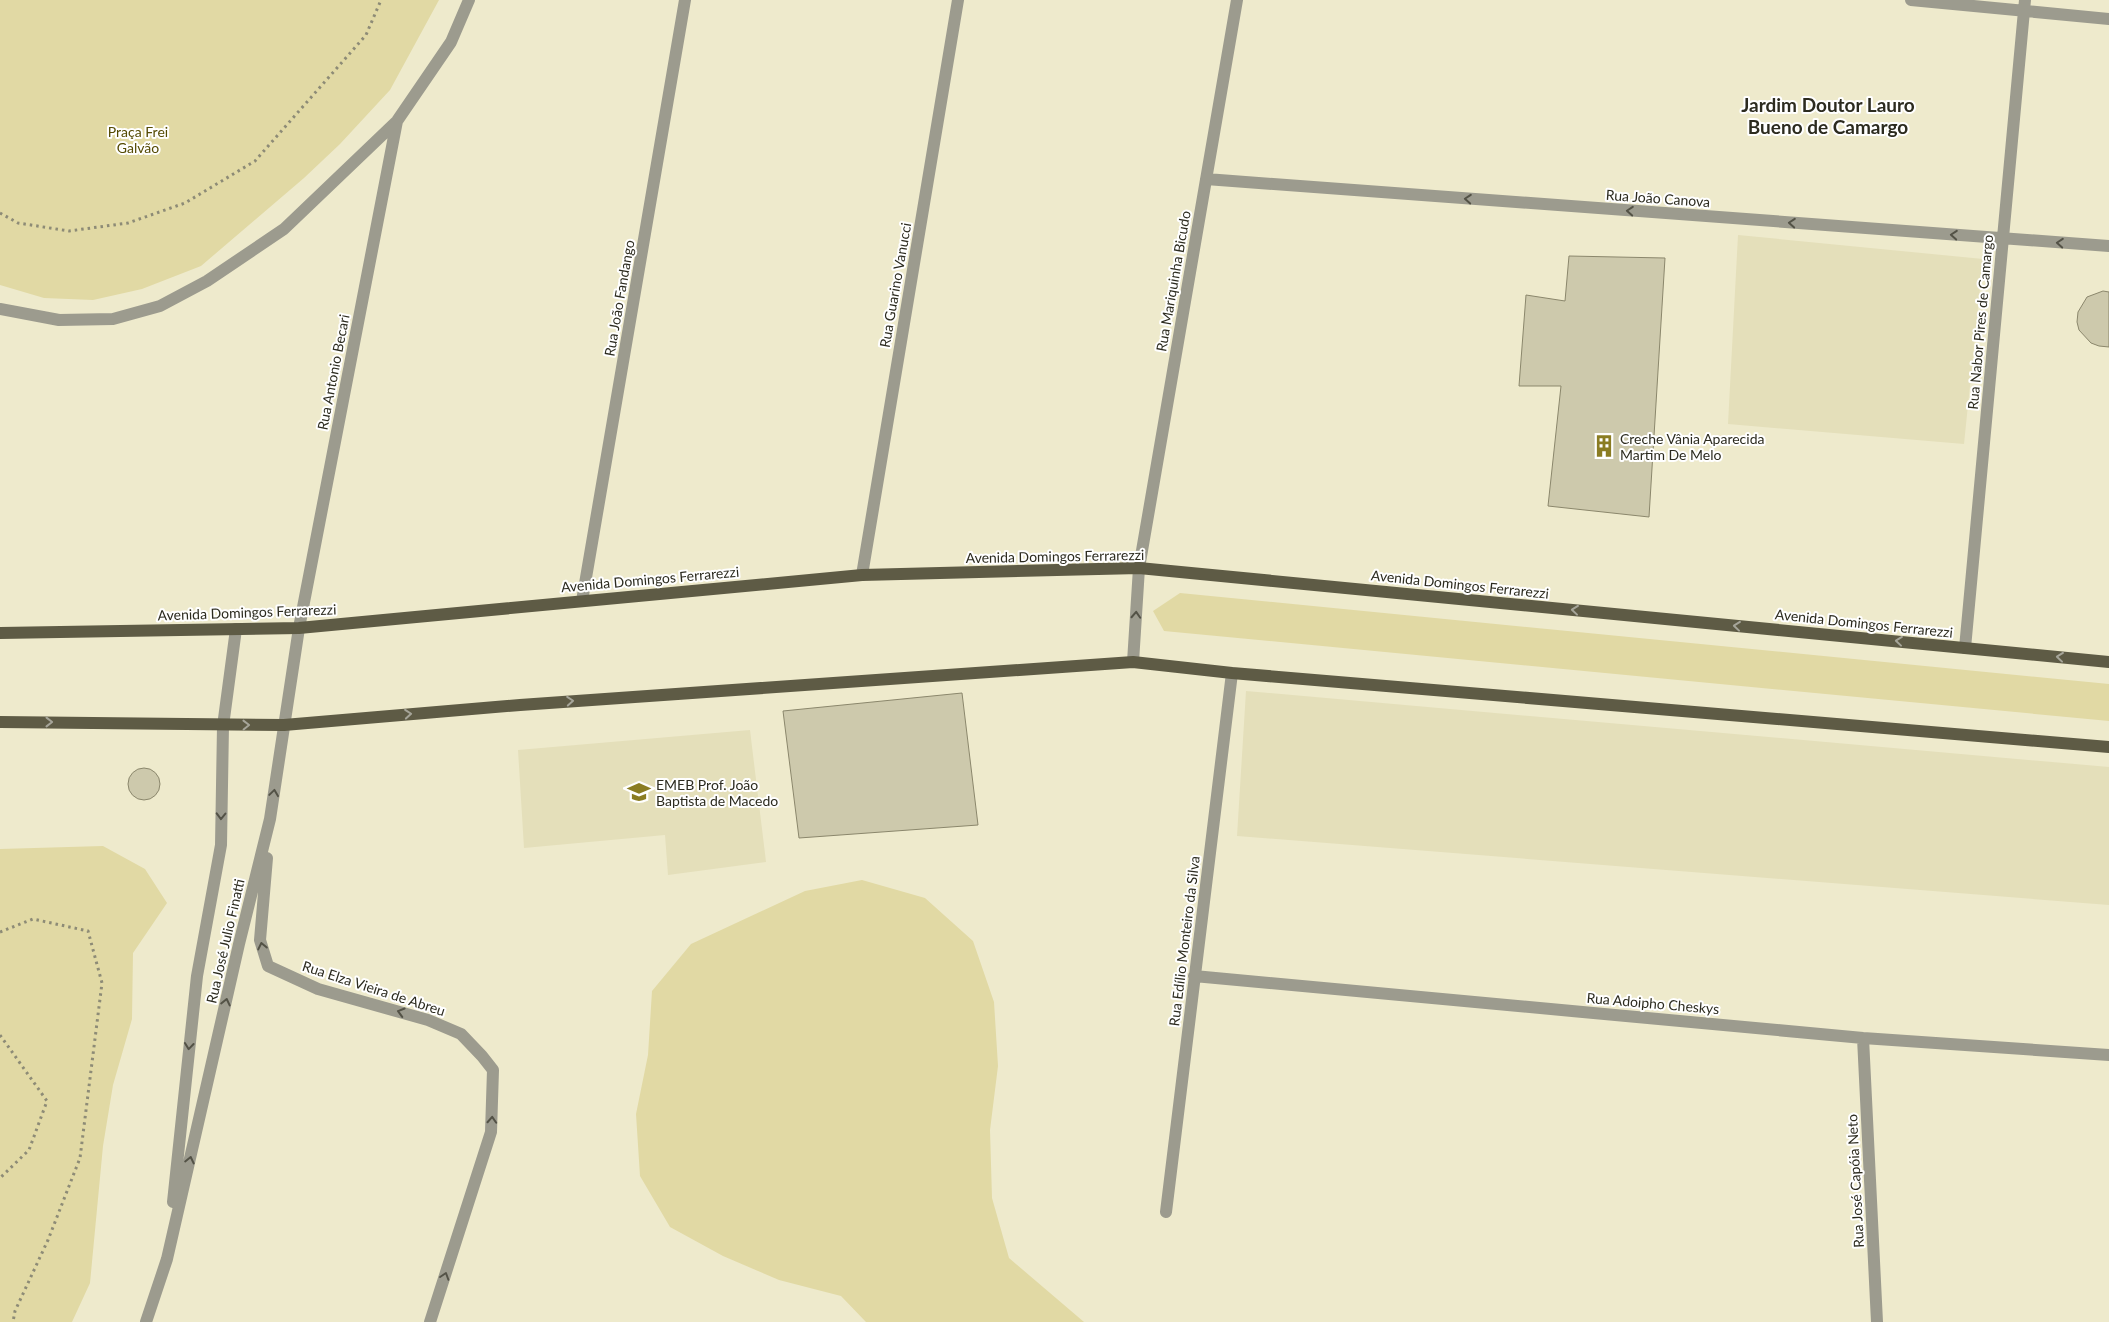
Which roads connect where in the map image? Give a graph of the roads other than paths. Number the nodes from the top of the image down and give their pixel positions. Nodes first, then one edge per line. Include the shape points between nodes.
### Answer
1 (469, 0) edge
2 (685, 0) edge
3 (958, 0) edge
4 (1237, 0) edge
5 (1911, 0) edge
6 (2024, 5) edge
7 (2109, 19) edge
8 (397, 121) junction
9 (1206, 179) junction
10 (2002, 239) junction
11 (2109, 246) edge
12 (0, 309) edge
13 (1138, 568) junction
14 (862, 575) junction
15 (582, 601) junction
16 (299, 628) junction
17 (236, 629) junction
18 (0, 633) edge
19 (1965, 648) junction
20 (1133, 662) junction
21 (2109, 662) edge
22 (1232, 673) junction
23 (0, 722) edge
24 (284, 725) junction
25 (222, 726) junction
26 (2109, 748) edge
27 (270, 819) junction
28 (1194, 976) junction
29 (1863, 1038) junction
30 (2109, 1055) edge
31 (1166, 1212) dead end
32 (167, 1259) junction
33 (146, 1322) edge
34 (430, 1322) edge
35 (1877, 1322) edge

1 - 8 street via 451,42
2 - 15 street, Rua João Fandango
3 - 14 street, Rua Guarino Vanucci
4 - 9 street, Rua Mariquinha Bicudo
5 - 6 street
6 - 7 street
6 - 10 street, Rua Nabor Pires de Camargo
8 - 12 street via 284,229 207,281 160,306 112,319 59,320
8 - 16 street, Rua Antonio Becari
10 -> 9 street, Rua João Canova
9 - 13 street, Rua Mariquinha Bicudo
11 -> 10 street, Rua João Canova
10 - 19 street, Rua Nabor Pires de Camargo
13 - 14 main road, Avenida Domingos Ferrarezzi
19 -> 13 main road, Avenida Domingos Ferrarezzi
20 -> 13 street, Rua Mariquinha Bicudo
14 - 15 main road, Avenida Domingos Ferrarezzi
15 - 16 main road, Avenida Domingos Ferrarezzi
16 - 17 main road, Avenida Domingos Ferrarezzi
16 - 24 street, Rua José Julio Finatti
17 - 18 main road, Avenida Domingos Ferrarezzi
17 - 25 street, Rua José Julio Finatti
21 -> 19 main road, Avenida Domingos Ferrarezzi
20 - 22 main road
24 -> 20 main road via 530,704
22 - 26 main road
22 - 28 street, Rua Edílio Monteiro da Silva
23 -> 25 main road
25 -> 24 main road
27 -> 24 street, Rua José Julio Finatti
25 -> 32 street, Rua José Julio Finatti via 221,845 197,976
32 -> 27 street, Rua José Julio Finatti
34 -> 27 street, Rua Elza Vieira de Abreu via 491,1132 493,1070 461,1034 428,1020 318,989 268,966 260,940
28 - 29 street, Rua Adoipho Cheskys
28 - 31 street, Rua Edílio Monteiro da Silva
29 - 30 street, Rua Adoipho Cheskys
29 - 35 street, Rua José Capóia Neto
32 - 33 street, Rua José Julio Finatti

